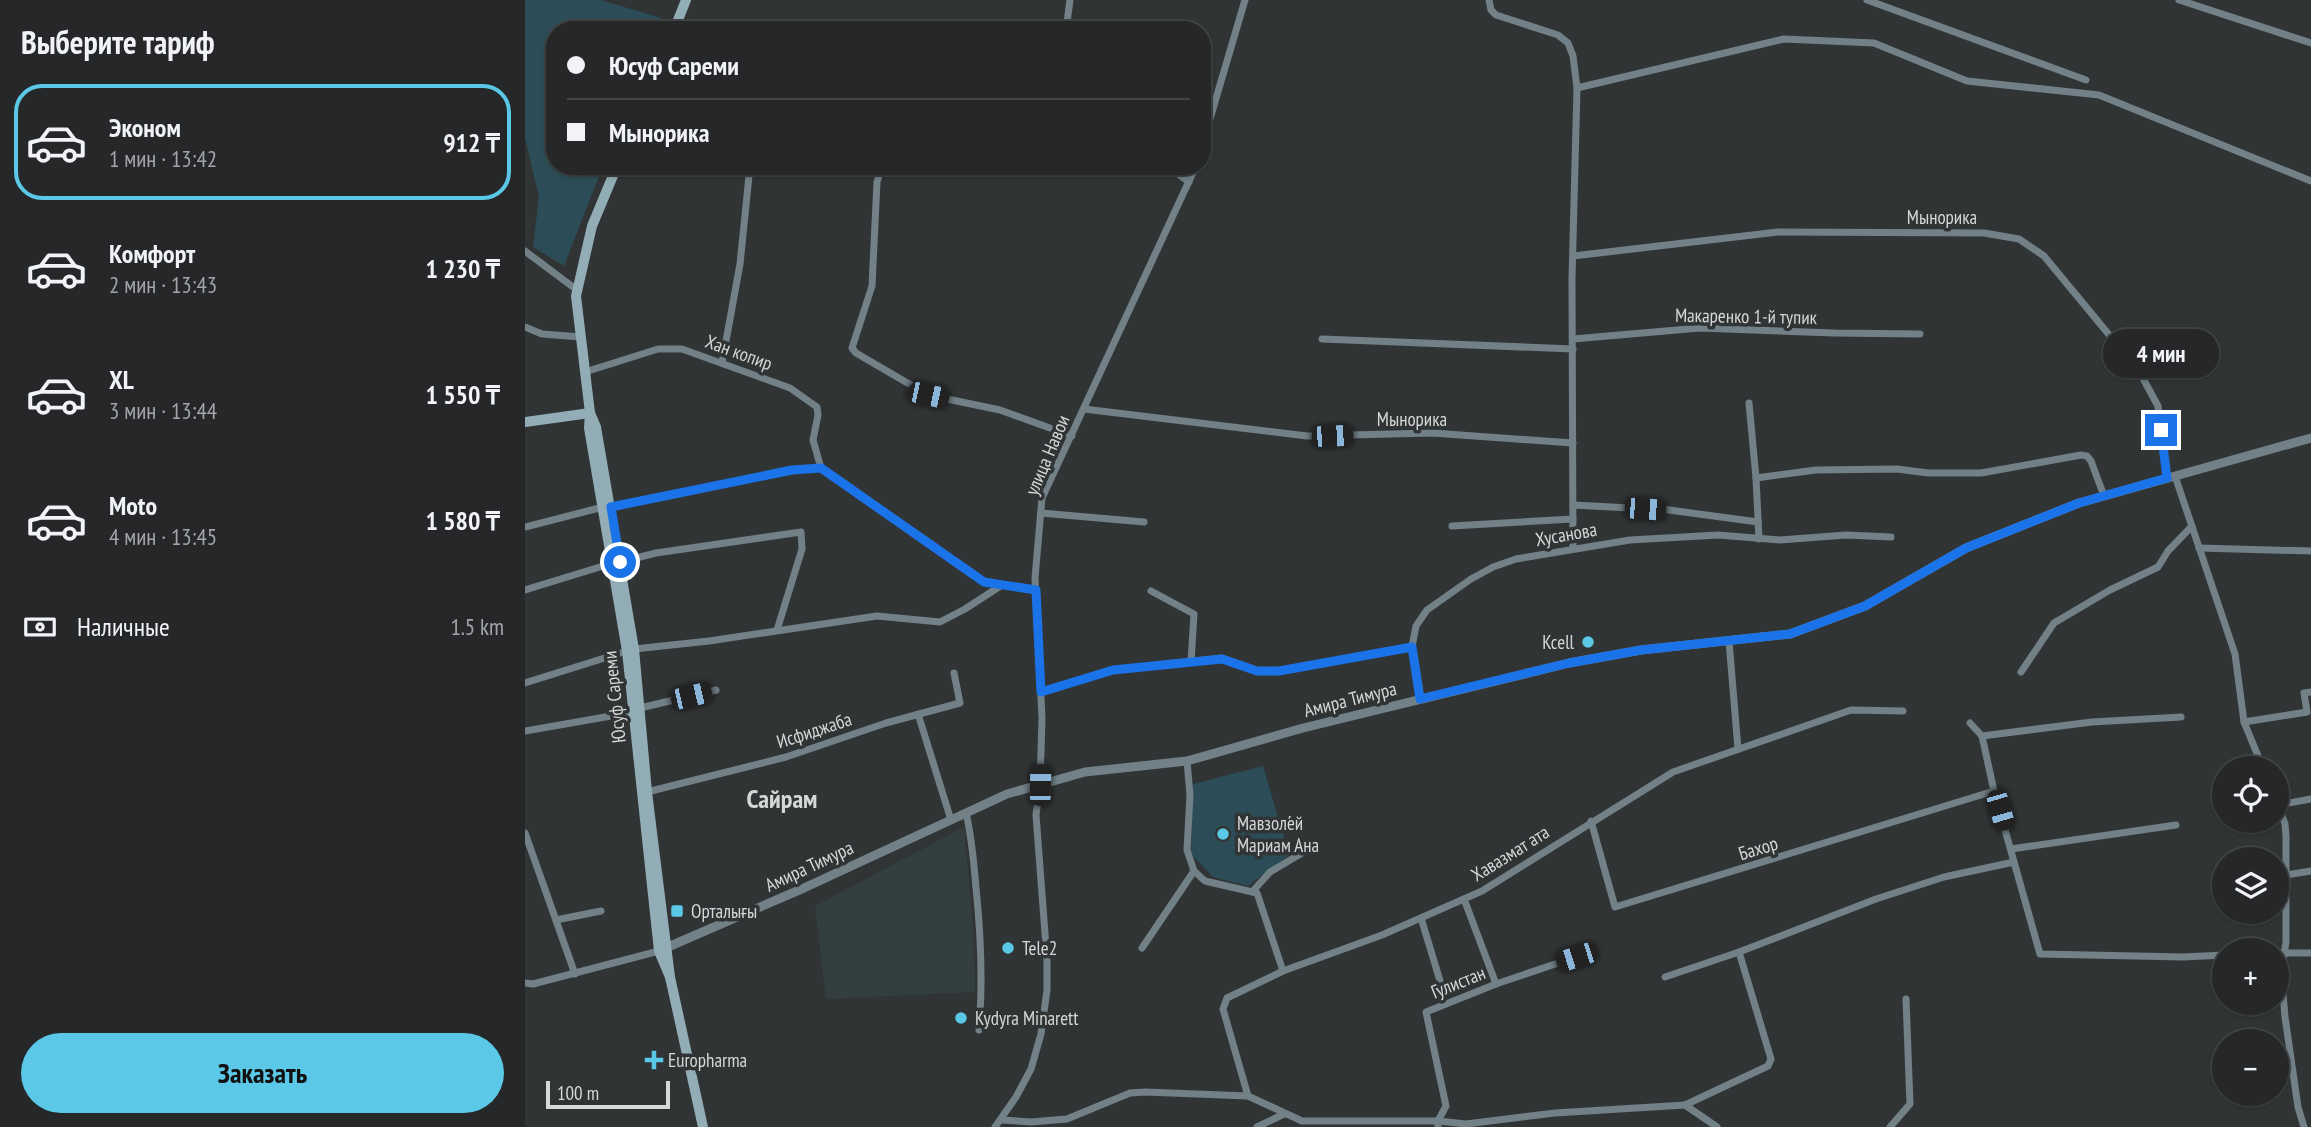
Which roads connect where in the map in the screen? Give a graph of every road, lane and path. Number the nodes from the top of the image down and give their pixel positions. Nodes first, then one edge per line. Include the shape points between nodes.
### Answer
1 (686, 0) edge
2 (1070, 0) edge
3 (1245, 0) edge
4 (1489, 0) edge
5 (1867, 0) edge
6 (2179, 0) edge
7 (678, 21) edge
8 (1067, 21) edge
9 (2311, 43) edge
10 (2086, 80) dead end
11 (1577, 88) junction
12 (1211, 115) edge
13 (613, 175) edge
14 (749, 175) edge
15 (879, 175) edge
16 (1179, 175) edge
17 (1192, 175) edge
18 (2311, 181) edge
19 (1189, 182) junction
20 (525, 251) edge
21 (1573, 256) junction
22 (577, 290) junction
23 (525, 327) edge
24 (1920, 334) dead end
25 (581, 337) junction
26 (1322, 339) dead end
27 (1573, 340) junction
28 (1573, 349) junction
29 (722, 363) junction
30 (585, 372) junction
31 (1749, 402) dead end
32 (1084, 409) junction
33 (590, 412) junction
34 (525, 422) edge
35 (1072, 436) junction
36 (2311, 438) edge
37 (1573, 443) junction
38 (821, 468) junction
39 (2171, 477) junction
40 (1756, 478) junction
41 (2104, 496) junction
42 (1573, 505) junction
43 (607, 507) junction
44 (1041, 513) junction
45 (1573, 519) junction
46 (1144, 522) dead end
47 (1758, 522) junction
48 (1452, 526) dead end
49 (2192, 526) junction
50 (525, 527) edge
51 (1891, 537) dead end
52 (1759, 539) junction
53 (1573, 548) junction
54 (2199, 548) junction
55 (2311, 551) edge
56 (617, 562) junction
57 (1003, 585) junction
58 (525, 590) edge
59 (1036, 590) junction
60 (1151, 591) dead end
61 (777, 630) junction
62 (1729, 640) junction
63 (1412, 647) junction
64 (631, 650) junction
65 (1191, 662) junction
66 (2021, 672) dead end
67 (954, 673) dead end
68 (525, 683) edge
69 (716, 690) dead end
70 (1041, 692) junction
71 (2311, 692) edge
72 (1420, 699) junction
73 (637, 710) junction
74 (1903, 711) dead end
75 (918, 714) junction
76 (2181, 717) dead end
77 (2244, 722) junction
78 (1971, 723) dead end
79 (525, 731) edge
80 (1982, 736) junction
81 (1738, 749) junction
82 (2258, 756) edge
83 (1187, 761) junction
84 (1040, 785) junction
85 (1994, 791) junction
86 (647, 792) junction
87 (2311, 799) edge
88 (2289, 802) edge
89 (966, 813) junction
90 (951, 820) junction
91 (1591, 821) junction
92 (2176, 825) dead end
93 (525, 833) edge
94 (2011, 849) junction
95 (1302, 853) dead end
96 (2014, 862) junction
97 (1194, 871) junction
98 (2311, 871) edge
99 (2289, 875) edge
100 (1252, 892) junction
101 (1464, 899) junction
102 (601, 911) dead end
103 (1421, 918) junction
104 (556, 920) junction
105 (1142, 948) dead end
106 (663, 950) junction
107 (2289, 952) edge
108 (1739, 953) junction
109 (2311, 953) edge
110 (2212, 956) edge
111 (1576, 957) dead end
112 (1283, 971) junction
113 (575, 974) junction
114 (1665, 977) dead end
115 (525, 983) edge
116 (1441, 984) dead end
117 (1496, 984) junction
118 (1906, 999) dead end
119 (2285, 1015) edge
120 (979, 1030) dead end
121 (1248, 1096) junction
122 (1685, 1105) junction
123 (1284, 1114) junction
124 (1002, 1120) junction
125 (1438, 1124) edge
126 (703, 1127) edge
127 (995, 1127) edge
128 (1257, 1127) edge
129 (1717, 1127) edge
130 (1891, 1127) edge
131 (2304, 1127) edge

1 - 7 main road
2 - 8 street
3 - 12 street
4 - 11 street via 1496,15 1568,43
5 - 10 street
6 - 9 street
11 - 18 street via 1783,39 1874,43 1967,82 2099,95
11 - 21 street
13 - 22 main road, Юсуф Сареми via 592,226
14 - 29 street via 740,264
15 - 35 street via 872,286 852,348 928,395 1000,410
16 - 19 street
17 - 19 street, улица Навои
19 - 32 street, улица Навои
20 - 22 street
21 - 27 street
21 - 39 street, Мынорика via 1778,232 1984,233 2019,239 2044,256 2139,371 2158,406
22 - 25 main road, Юсуф Сареми
23 - 25 street via 542,334
24 - 27 street, Макаренко 1-й тупик via 1700,328
25 - 30 main road, Юсуф Сареми
26 - 28 street
27 - 28 street
28 - 37 street
29 - 30 street, Хан копир via 682,349 658,349
29 - 38 street, Хан копир via 790,388 817,407 813,440
30 - 33 main road, Юсуф Сареми
31 - 40 street
32 - 35 street, улица Навои
32 - 37 street, Мынорика via 1307,436 1433,433
33 - 34 main road
33 - 43 main road, Юсуф Сареми
35 - 44 street, улица Навои via 1042,498
36 - 39 street, Амира Тимура
37 - 42 street
38 - 43 street
38 - 57 street via 984,582
39 - 41 street, Амира Тимура
39 - 49 street, Мынорика
40 - 41 street via 1816,470 1981,473 2081,455 2091,461
40 - 47 street
41 - 62 street, Амира Тимура via 1966,548 1865,606 1790,634
42 - 45 street
42 - 47 street via 1669,510
43 - 50 street
43 - 56 main road, Юсуф Сареми
44 - 46 street
44 - 59 street, улица Навои
45 - 48 street
45 - 53 street
47 - 52 street
49 - 54 street, Мынорика
49 - 66 street via 2158,567 2054,623
51 - 52 street, Хусанова
52 - 53 street, Хусанова via 1718,535
53 - 63 street, Хусанова via 1516,559 1471,579 1427,610 1416,626
54 - 55 street
54 - 77 street, Мынорика via 2235,654
56 - 58 street
56 - 61 street via 656,552 801,532 802,549
56 - 64 main road, Юсуф Сареми
57 - 59 street
57 - 61 street via 940,622 877,616
59 - 70 street, улица Навои
60 - 65 street via 1193,614
61 - 64 street
62 - 72 street, Амира Тимура via 1569,663
62 - 81 street
63 - 65 street via 1279,671 1257,671 1222,659
63 - 72 street, Хусанова
64 - 68 street
64 - 73 main road, Юсуф Сареми
65 - 70 street via 1113,670
67 - 75 street, Исфиджаба via 960,703
69 - 73 street
70 - 84 street, улица Навои
71 - 77 street via 2304,692 2307,712
72 - 83 street, Амира Тимура
73 - 79 street
73 - 86 main road, Юсуф Сареми
73 - 106 main road, Юсуф Сареми
74 - 81 street, Хавазмат ата via 1851,710
75 - 86 street, Исфиджаба via 786,757
75 - 90 street
76 - 80 street
77 - 82 street, Мынорика
78 - 80 street
80 - 85 street
81 - 91 street, Хавазмат ата via 1673,772
83 - 84 street, Амира Тимура via 1085,772
83 - 97 street via 1187,850
84 - 89 street, Амира Тимура
84 - 124 street, улица Навои via 1036,815 1047,990 1031,1069
85 - 91 street, Бахор via 1615,907
85 - 94 street
86 - 106 main road, Юсуф Сареми
87 - 88 street
89 - 90 street, Амира Тимура
89 - 120 street via 978,910
90 - 106 street, Амира Тимура
91 - 101 street, Хавазмат ата
92 - 94 street
93 - 104 street
94 - 96 street
95 - 100 street via 1270,872
96 - 108 street via 1944,877 1876,899
96 - 110 street via 2040,954
97 - 100 street via 1205,881
97 - 105 street
98 - 99 street
100 - 112 street via 1257,894
101 - 103 street, Хавазмат ата
101 - 117 street
102 - 104 street
103 - 112 street, Хавазмат ата
103 - 116 street
104 - 113 street
106 - 113 street, Амира Тимура
106 - 126 main road, Юсуф Сареми
107 - 109 street
108 - 114 street
108 - 122 street via 1770,1059 1768,1066
111 - 117 street, Гулистан
112 - 121 street, Хавазмат ата via 1227,998 1223,1009
113 - 115 street, Амира Тимура
117 - 125 street, Гулистан via 1426,1012 1446,1106
118 - 130 street via 1910,1104
119 - 131 street
121 - 123 street
121 - 124 street via 1136,1092 1067,1119
122 - 125 street
122 - 129 street
123 - 125 street via 1302,1121
123 - 128 street
124 - 127 street, улица Навои

